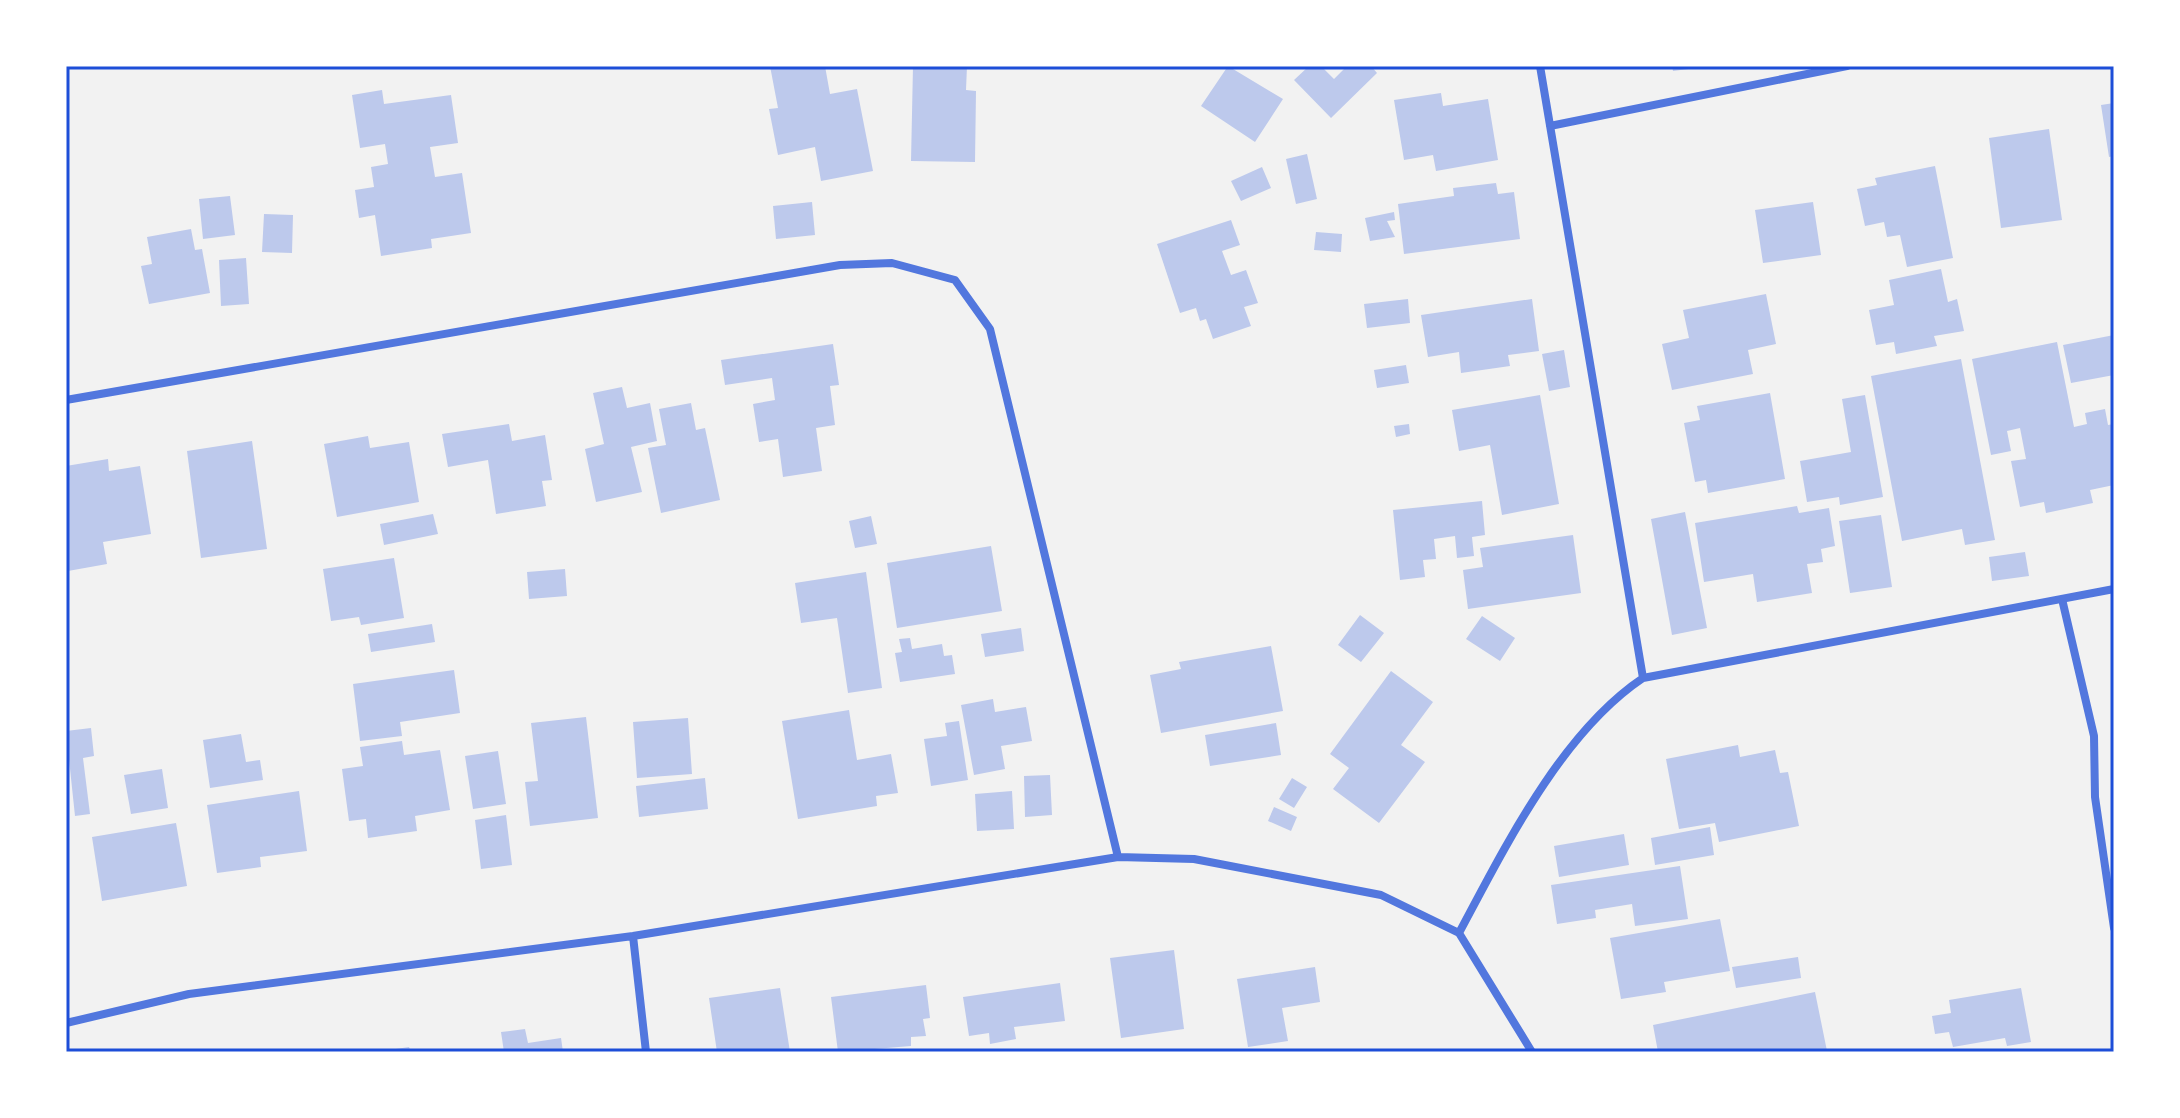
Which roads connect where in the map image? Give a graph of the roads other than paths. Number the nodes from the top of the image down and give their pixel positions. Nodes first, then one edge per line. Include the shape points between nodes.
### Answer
1 (1540, 66) edge
2 (1847, 66) edge
3 (1550, 126) junction
4 (66, 400) edge
5 (2114, 589) edge
6 (2062, 599) junction
7 (1643, 678) junction
8 (1118, 857) junction
9 (2114, 928) edge
10 (1459, 933) junction
11 (633, 936) junction
12 (66, 1023) edge
13 (646, 1052) edge
14 (1532, 1052) edge

1 - 3 street
2 - 3 street
3 - 7 street
4 - 8 street via 840,265 892,263 955,280 990,329
5 - 6 street
6 - 7 street
6 - 9 street via 2094,736 2095,797
7 - 10 street via 1612,699 1524,810
8 - 10 street via 1194,859 1381,895
8 - 11 street
10 - 14 street
11 - 12 street via 189,994
11 - 13 street

